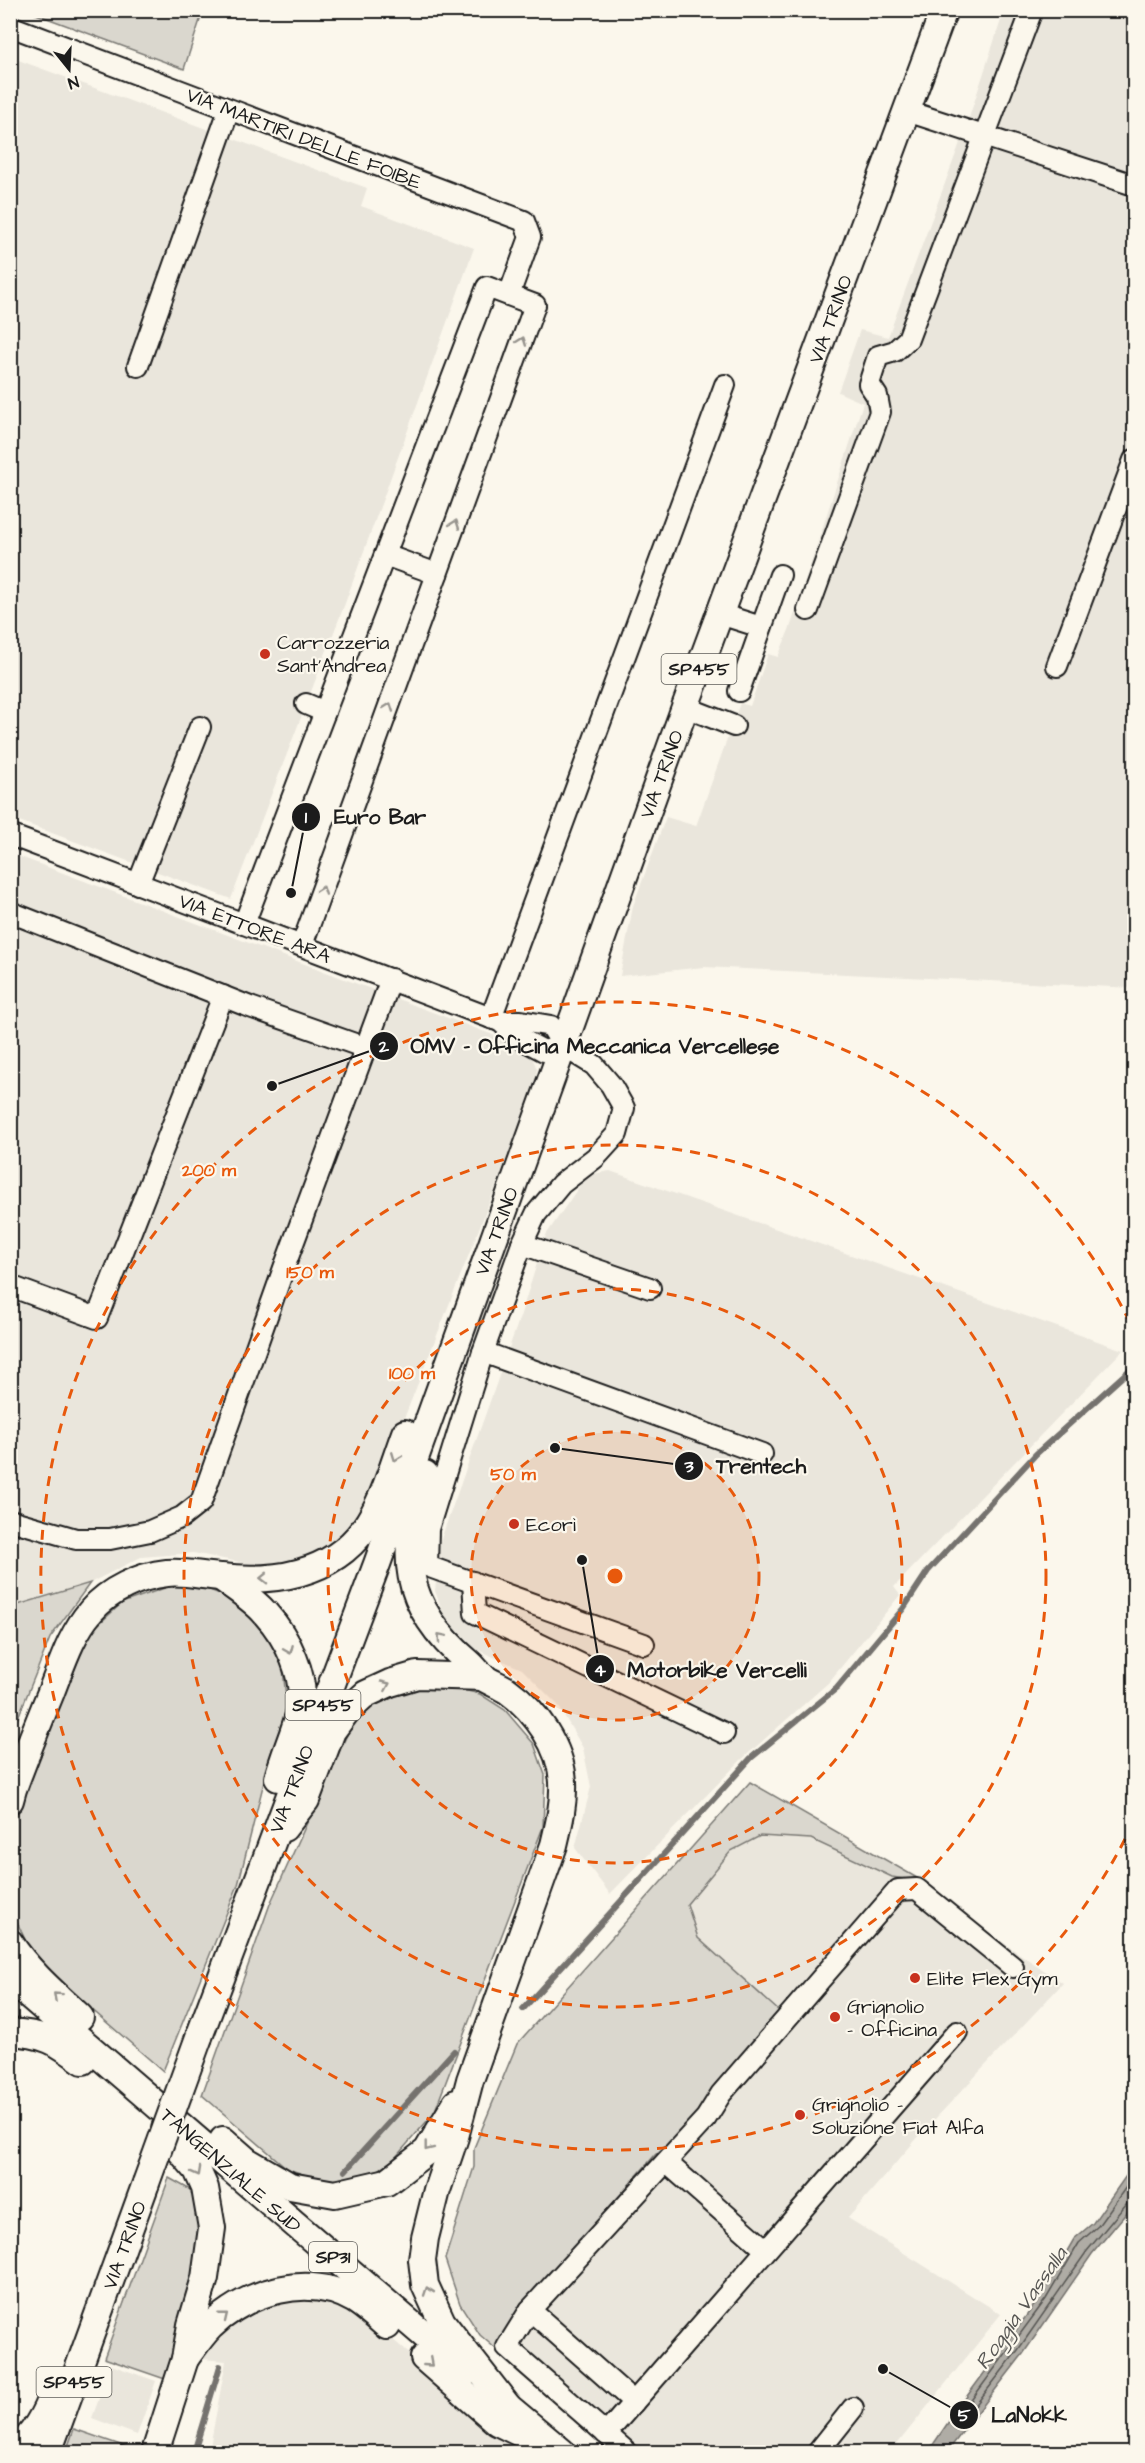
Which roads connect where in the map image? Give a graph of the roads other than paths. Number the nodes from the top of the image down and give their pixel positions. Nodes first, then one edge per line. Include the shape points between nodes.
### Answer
1 (944, 10) edge
2 (1032, 10) edge
3 (10, 26) edge
4 (229, 110) junction
5 (907, 111) junction
6 (985, 136) junction
7 (1134, 185) edge
8 (509, 295) junction
9 (138, 366) dead end
10 (725, 385) dead end
11 (1134, 460) edge
12 (385, 555) junction
13 (437, 574) junction
14 (780, 575) dead end
15 (808, 609) dead end
16 (720, 614) junction
17 (761, 627) junction
18 (1057, 666) dead end
19 (739, 691) dead end
20 (306, 704) dead end
21 (685, 707) junction
22 (325, 712) junction
23 (734, 726) dead end
24 (200, 727) dead end
25 (10, 836) edge
26 (138, 884) junction
27 (10, 912) edge
28 (244, 924) junction
29 (302, 945) junction
30 (391, 979) junction
31 (223, 996) junction
32 (496, 1020) junction
33 (563, 1046) junction
34 (366, 1048) junction
35 (522, 1244) junction
36 (10, 1286) edge
37 (650, 1288) dead end
38 (460, 1330) junction
39 (483, 1352) junction
40 (762, 1454) dead end
41 (10, 1520) edge
42 (222, 1578) junction
43 (473, 1582) junction
44 (644, 1644) dead end
45 (484, 1677) junction
46 (724, 1733) dead end
47 (11, 1793) edge
48 (269, 1847) junction
49 (10, 1942) edge
50 (1013, 1967) dead end
51 (10, 1979) edge
52 (10, 2032) edge
53 (957, 2032) dead end
54 (119, 2073) junction
55 (470, 2080) junction
56 (156, 2106) junction
57 (666, 2162) junction
58 (766, 2250) junction
59 (530, 2310) junction
60 (100, 2312) junction
61 (185, 2359) junction
62 (634, 2402) junction
63 (509, 2408) junction
64 (852, 2408) dead end
65 (606, 2434) junction
66 (13, 2452) edge
67 (48, 2452) edge
68 (155, 2452) edge
69 (561, 2452) edge
70 (627, 2452) edge
71 (818, 2452) edge

1 - 5 main road, VIA TRINO / SP455
2 - 6 street
3 - 4 street, VIA MARTIRI DELLE FOIBE
4 - 8 street, VIA MARTIRI DELLE FOIBE via 524,221 530,237
4 - 9 street
5 - 6 street
5 - 16 main road, VIA TRINO / SP455
6 - 7 street
6 - 15 street via 908,339 895,351 878,356 869,384 877,396 880,412
8 - 12 street via 487,287
13 -> 8 street via 535,305
10 - 32 street
11 - 18 street
12 - 13 street
12 - 22 street
29 -> 13 street
14 - 17 street
16 - 17 street
16 - 21 main road, VIA TRINO / SP455
17 - 19 street
20 - 22 street
21 - 23 street
21 - 33 main road, VIA TRINO / SP455
22 - 28 street
24 - 26 street
25 - 26 street, VIA ETTORE ARA
26 - 28 street, VIA ETTORE ARA
27 - 31 street
28 - 29 street, VIA ETTORE ARA
29 - 30 street, VIA ETTORE ARA
30 - 32 street, VIA ETTORE ARA
30 - 34 street
31 - 34 street
31 - 36 street via 97,1318
32 - 33 street, VIA ETTORE ARA via 551,1026
33 - 35 street via 594,1065 624,1108 617,1134 596,1157 561,1184 536,1214
33 - 38 main road, VIA TRINO / SP455
34 - 41 street via 201,1502 182,1517 150,1531 110,1539 76,1539
35 - 37 street
35 - 39 street
38 -> 42 main road via 422,1389 376,1511 363,1531 345,1549 309,1571 274,1578
45 -> 38 main road via 433,1628 412,1583 409,1557 410,1527 450,1399
38 - 48 main road, VIA TRINO / SP455
39 - 40 street
39 - 43 street via 428,1529 427,1566
42 - 47 main road via 167,1573 140,1579 116,1589 92,1610 72,1638
42 -> 48 main road via 258,1605 277,1628 288,1646 301,1692 300,1709 278,1777
43 - 44 street
43 - 46 street via 475,1612
48 -> 45 main road via 306,1800 332,1731 366,1694 417,1675
45 - 55 main road via 528,1708 545,1732 563,1780 562,1810 554,1845
48 - 60 main road, VIA TRINO / SP455, bridge
54 -> 49 main road via 99,2034 40,1980
50 - 57 street via 917,1889 898,1890
51 - 54 main road, TANGENZIALE SUD / SP31
52 - 54 main road via 50,2038 85,2063
53 - 58 street
54 - 56 main road, TANGENZIALE SUD / SP31
55 -> 56 main road via 427,2151 387,2182 334,2194 290,2186 248,2161 195,2117
63 -> 55 main road via 442,2322 425,2285 422,2260 437,2190
56 -> 61 main road via 167,2135 197,2170 205,2188 212,2228 206,2278
56 - 63 main road, TANGENZIALE SUD / SP31
57 - 58 street
57 - 59 street
58 - 62 street
59 - 62 street
59 - 65 street via 507,2347
60 - 66 main road via 76,2332 39,2424
60 - 67 main road, VIA TRINO / SP455
61 - 68 main road
61 -> 69 main road via 225,2314 260,2295 298,2287 340,2293 376,2316 497,2422
62 - 65 street
63 - 69 main road, TANGENZIALE SUD / SP31
64 - 71 street
65 - 70 street

